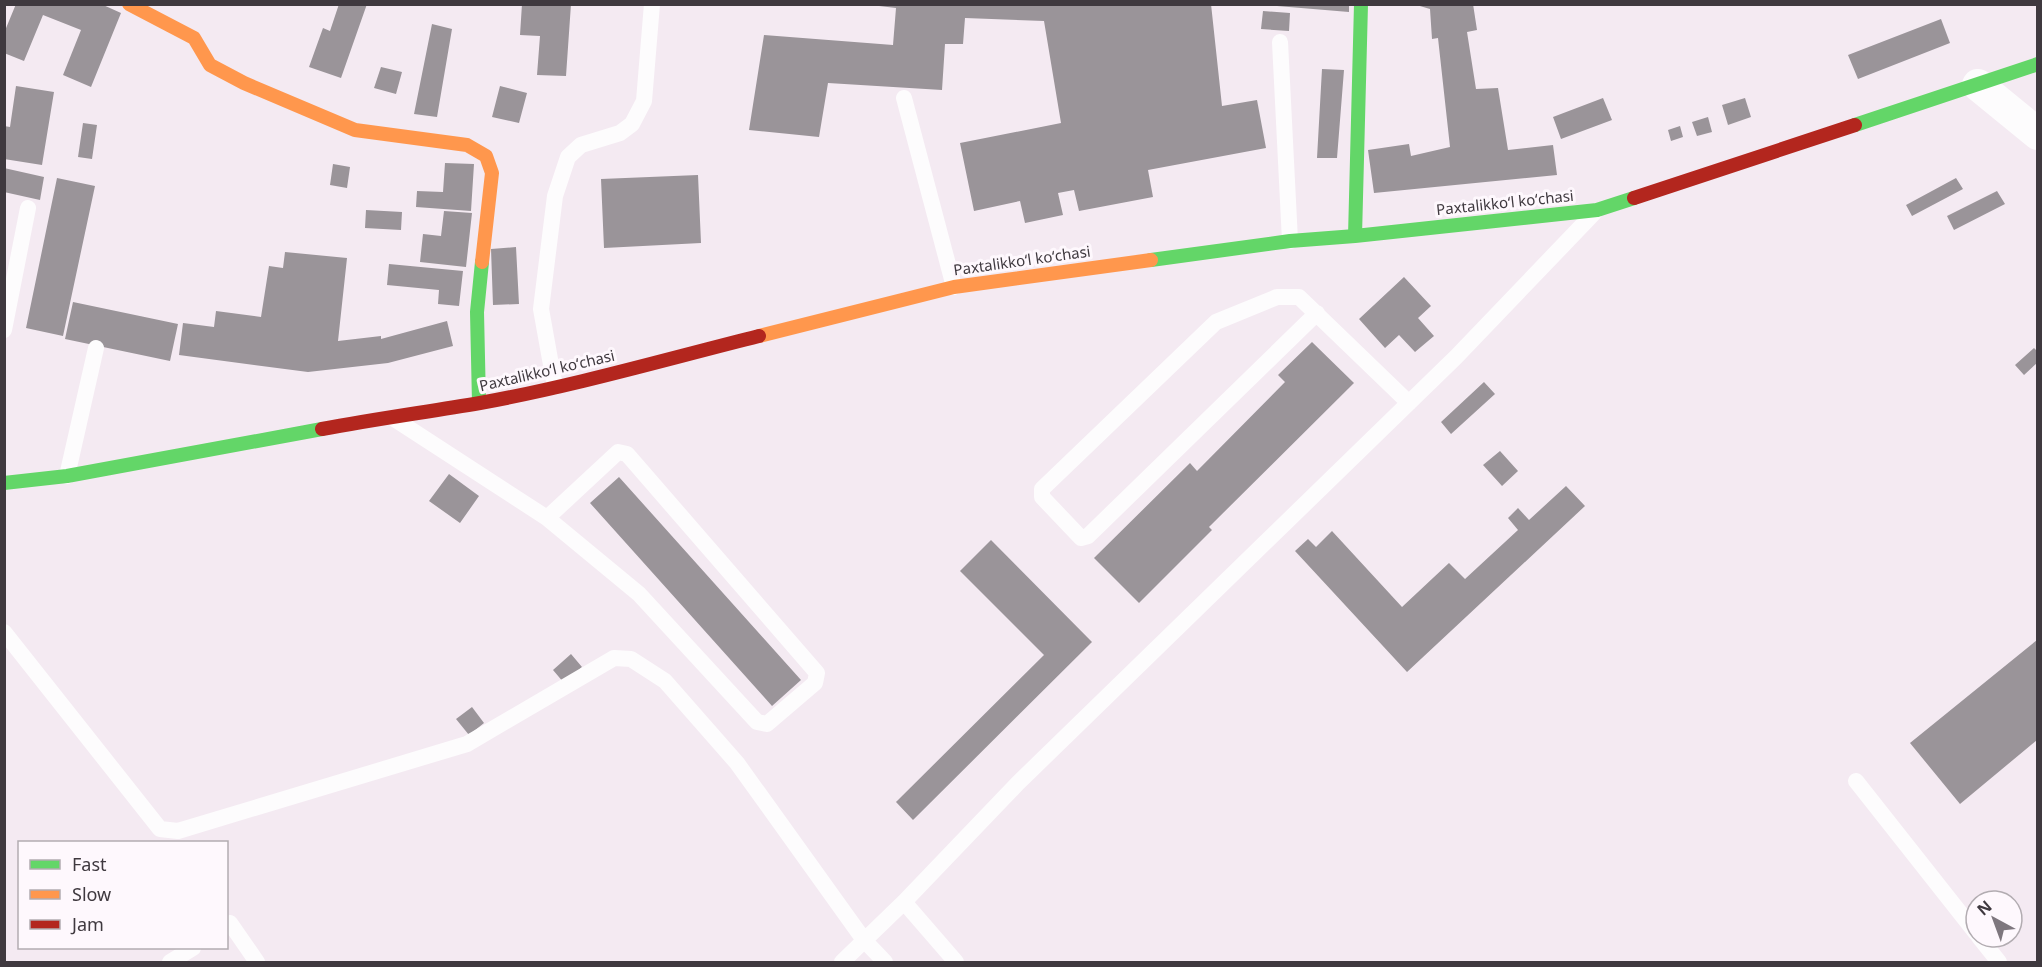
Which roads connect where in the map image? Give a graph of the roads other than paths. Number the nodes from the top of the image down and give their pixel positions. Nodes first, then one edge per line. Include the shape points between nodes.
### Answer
1 (129, 4) edge
2 (652, 4) edge
3 (1361, 4) edge
4 (1280, 42) dead end
5 (2037, 64) edge
6 (1978, 85) junction
7 (904, 98) dead end
8 (2037, 134) edge
9 (28, 208) dead end
10 (1597, 210) junction
11 (1355, 236) junction
12 (1290, 241) junction
13 (954, 287) junction
14 (1317, 313) junction
15 (4, 330) edge
16 (96, 348) dead end
17 (555, 387) junction
18 (479, 403) junction
19 (1409, 403) junction
20 (390, 416) junction
21 (67, 476) junction
22 (4, 483) edge
23 (547, 518) junction
24 (4, 632) edge
25 (1856, 781) dead end
26 (904, 902) junction
27 (1964, 918) edge
28 (228, 924) edge
29 (864, 940) junction
30 (191, 949) edge
31 (1988, 949) edge
32 (170, 963) edge
33 (256, 963) edge
34 (842, 963) edge
35 (885, 963) edge
36 (956, 963) edge
37 (1999, 963) edge

1 - 18 street via 194,38 210,65 244,83 355,130 467,145 486,156 492,173 477,312
2 - 17 lane via 644,101 632,124 620,134 581,145 568,157 555,196 541,309
3 - 11 street
4 - 12 lane
5 - 6 street, Paxtalikkoʻl koʻchasi
6 - 8 street
6 - 10 street, Paxtalikkoʻl koʻchasi
7 - 13 lane
9 - 15 lane
10 - 11 street, Paxtalikkoʻl koʻchasi
10 - 19 lane
11 - 12 street, Paxtalikkoʻl koʻchasi
12 - 13 street, Paxtalikkoʻl koʻchasi
13 - 17 street, Paxtalikkoʻl koʻchasi
14 - 14 lane via 1299,297 1277,297 1216,322 1042,489 1042,497 1081,538 1088,537
14 - 19 lane
16 - 21 lane
17 - 18 street, Paxtalikkoʻl koʻchasi
18 - 20 street, Paxtalikkoʻl koʻchasi
19 - 26 lane via 1018,783
20 - 21 street, Paxtalikkoʻl koʻchasi
20 - 23 lane
21 - 22 street, Paxtalikkoʻl koʻchasi
23 - 23 lane via 639,594 757,722 767,724 815,683 818,673 627,454 618,452
24 - 29 lane via 160,829 178,831 467,744 614,658 631,659 665,681 737,762
25 - 27 lane
26 - 29 lane
26 - 36 lane
28 - 33 lane
29 - 34 lane
29 - 35 lane
30 - 32 lane
31 - 37 lane

